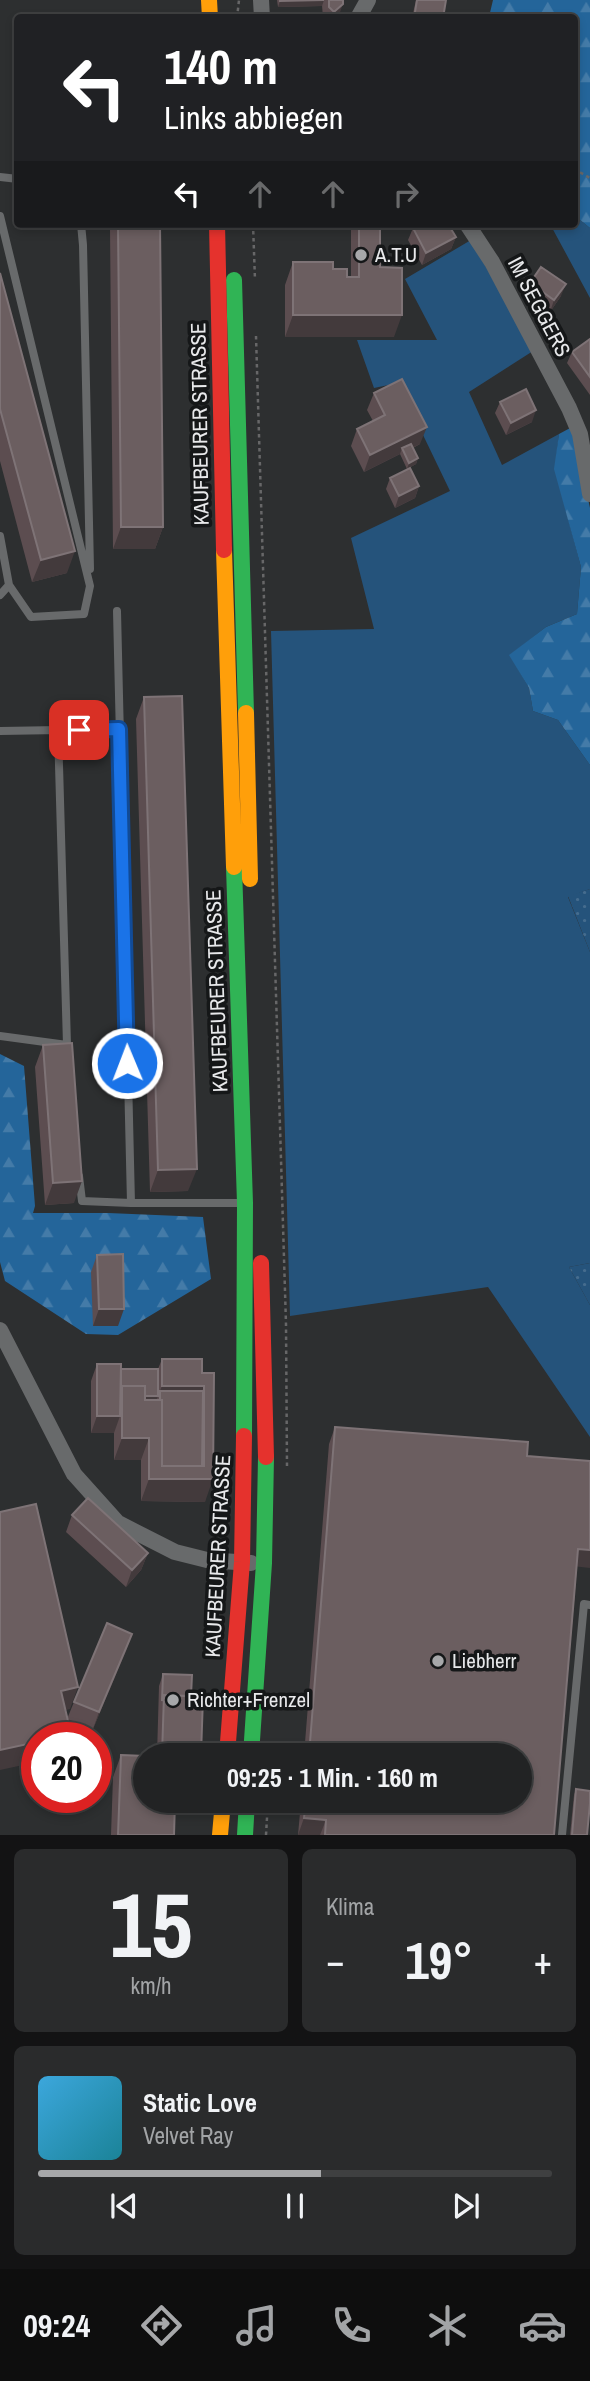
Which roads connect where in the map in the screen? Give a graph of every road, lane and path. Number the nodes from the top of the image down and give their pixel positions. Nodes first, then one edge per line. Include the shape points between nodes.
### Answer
1 (0, 216) edge
2 (81, 228) edge
3 (217, 228) edge
4 (232, 228) edge
5 (253, 228) edge
6 (470, 228) edge
7 (255, 289) dead end
8 (256, 328) dead end
9 (590, 494) edge
10 (0, 536) edge
11 (9, 585) junction
12 (90, 586) junction
13 (0, 595) edge
14 (117, 611) dead end
15 (119, 729) junction
16 (58, 730) junction
17 (0, 731) edge
18 (0, 1035) edge
19 (67, 1045) junction
20 (68, 1058) edge
21 (78, 1162) edge
22 (131, 1203) junction
23 (246, 1203) junction
24 (0, 1330) edge
25 (286, 1472) dead end
26 (242, 1563) junction
27 (264, 1563) junction
28 (590, 1605) edge
29 (227, 1743) edge
30 (252, 1743) edge
31 (222, 1813) edge
32 (246, 1813) edge
33 (267, 1813) edge
34 (220, 1835) edge
35 (245, 1835) edge
36 (266, 1835) edge
37 (562, 1835) edge

1 - 12 lane
2 - 12 lane
3 - 23 main road, KAUFBEURER STRASSE via 225,615
4 - 27 main road, KAUFBEURER STRASSE via 266,1445
5 - 7 path
6 - 9 street, IM SEGGERS via 569,408 580,433
8 - 25 path via 285,1296
10 - 11 lane
11 - 12 lane via 31,617 84,614
11 - 13 lane
14 - 15 lane
15 - 16 lane
15 - 22 lane
16 - 17 lane
16 - 19 lane
18 - 19 lane
19 - 20 lane
21 - 22 lane via 82,1201
22 - 23 lane
23 - 26 main road, KAUFBEURER STRASSE
24 - 26 street via 74,1475 118,1523 175,1552
26 - 27 street
26 - 29 main road, KAUFBEURER STRASSE
27 - 30 main road, KAUFBEURER STRASSE
28 - 37 lane via 584,1604
31 - 34 main road
32 - 35 main road
33 - 36 path

